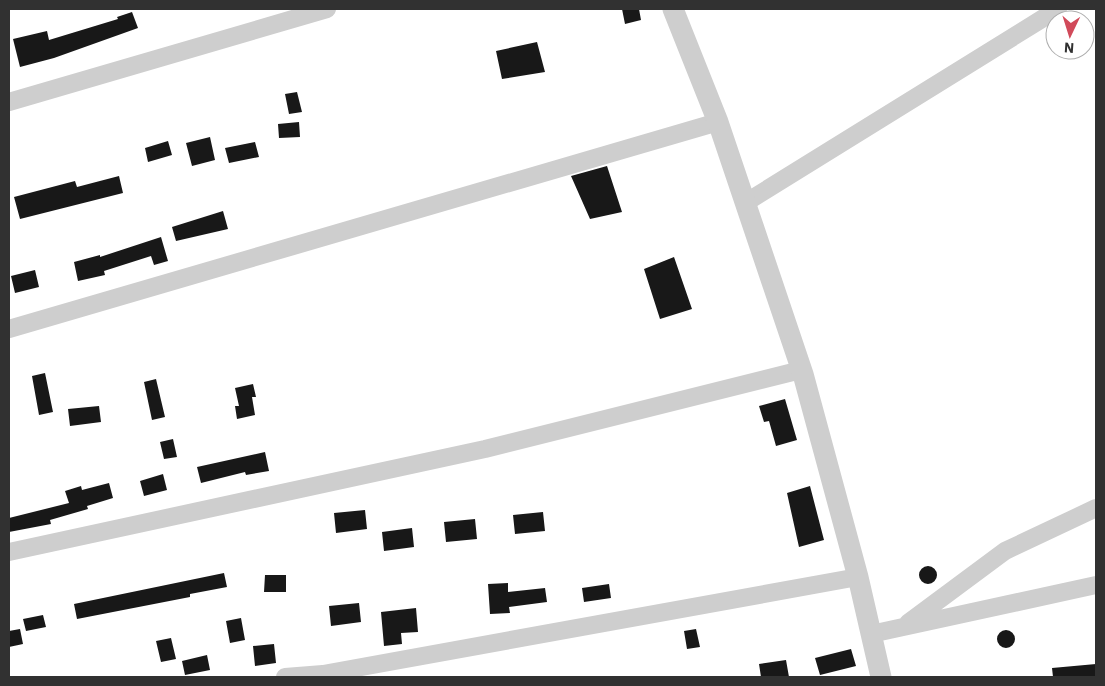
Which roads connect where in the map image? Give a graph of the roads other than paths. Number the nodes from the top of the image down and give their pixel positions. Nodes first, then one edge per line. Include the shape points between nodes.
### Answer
1 (327, 9) edge
2 (673, 9) edge
3 (1058, 9) edge
4 (9, 102) edge
5 (718, 122) junction
6 (745, 202) junction
7 (9, 329) edge
8 (801, 370) junction
9 (1096, 508) edge
10 (9, 552) edge
11 (858, 577) junction
12 (1096, 586) edge
13 (902, 627) junction
14 (871, 634) junction
15 (285, 677) edge
16 (881, 677) edge

1 - 4 street
2 - 5 street
3 - 6 street
5 - 6 street
5 - 7 street
6 - 8 street
8 - 10 street via 485,449
8 - 11 street
9 - 13 street via 1005,551
11 - 14 street
11 - 15 street via 323,674
12 - 13 street
13 - 14 street
14 - 16 street

